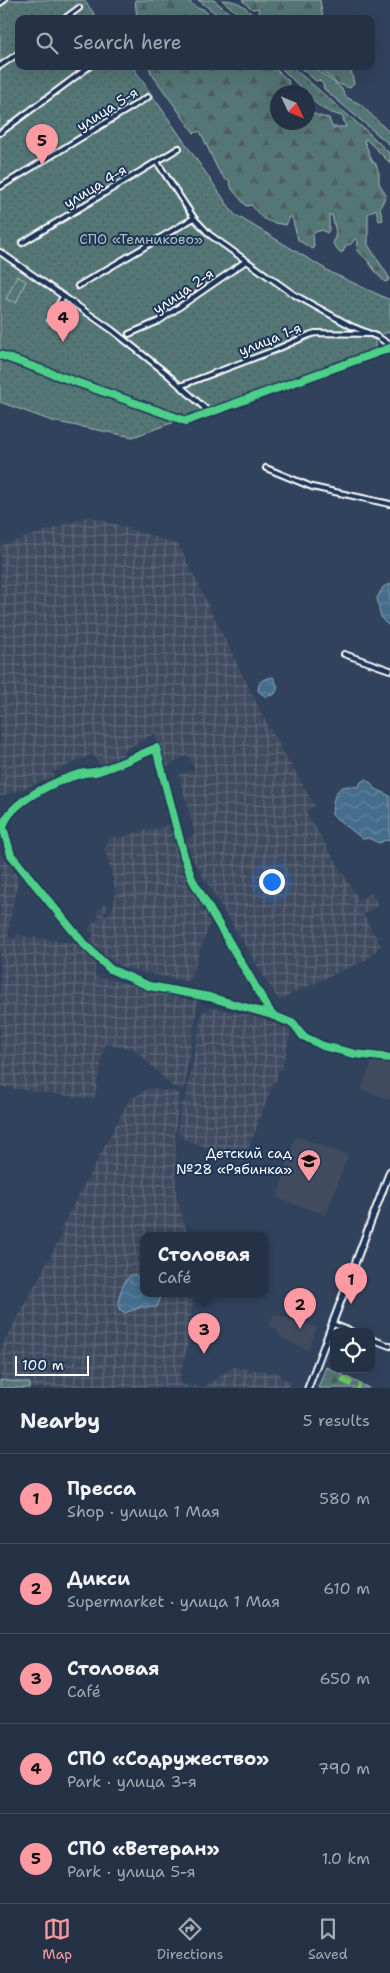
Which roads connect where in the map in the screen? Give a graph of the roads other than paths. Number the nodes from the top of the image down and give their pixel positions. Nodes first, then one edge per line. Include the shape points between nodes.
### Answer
1 (4, 0) edge
2 (0, 3) edge
3 (78, 8) dead end
4 (69, 15) edge
5 (15, 56) edge
6 (0, 66) edge
7 (85, 70) edge
8 (148, 97) dead end
9 (0, 133) edge
10 (179, 148) dead end
11 (157, 162) junction
12 (0, 187) edge
13 (194, 218) junction
14 (22, 243) dead end
15 (0, 252) edge
16 (246, 260) junction
17 (78, 286) dead end
18 (63, 297) junction
19 (50, 320) dead end
20 (129, 334) dead end
21 (372, 334) junction
22 (390, 347) edge
23 (0, 355) edge
24 (180, 386) junction
25 (210, 412) junction
26 (266, 468) dead end
27 (390, 504) edge
28 (344, 654) dead end
29 (390, 670) edge
30 (272, 1015) junction
31 (390, 1058) edge
32 (390, 1171) edge
33 (333, 1324) junction
34 (343, 1328) edge
35 (375, 1340) edge
36 (390, 1346) edge
37 (308, 1388) edge

1 - 2 street
3 - 4 street
5 - 6 street
7 - 9 street
8 - 12 street, улица 5-я
10 - 11 street, улица 4-я
11 - 13 street
11 - 14 street, улица 4-я
13 - 16 street via 210,235
13 - 17 street
15 - 18 street
16 - 20 street, улица 2-я via 159,321
16 - 21 street via 293,294
18 - 19 street
18 - 24 street via 112,330
21 - 22 street
21 - 24 street, улица 1-я via 315,333
22 - 25 street
23 - 25 street via 186,421
24 - 25 street
26 - 27 street via 312,488
28 - 29 street
30 - 30 street via 209,997 142,984 105,965 11,855 4,827 10,813 40,790 156,748 192,879
30 - 31 street via 294,1024 303,1036 316,1043 355,1054
32 - 33 street
33 - 34 street
33 - 37 street
35 - 36 street

